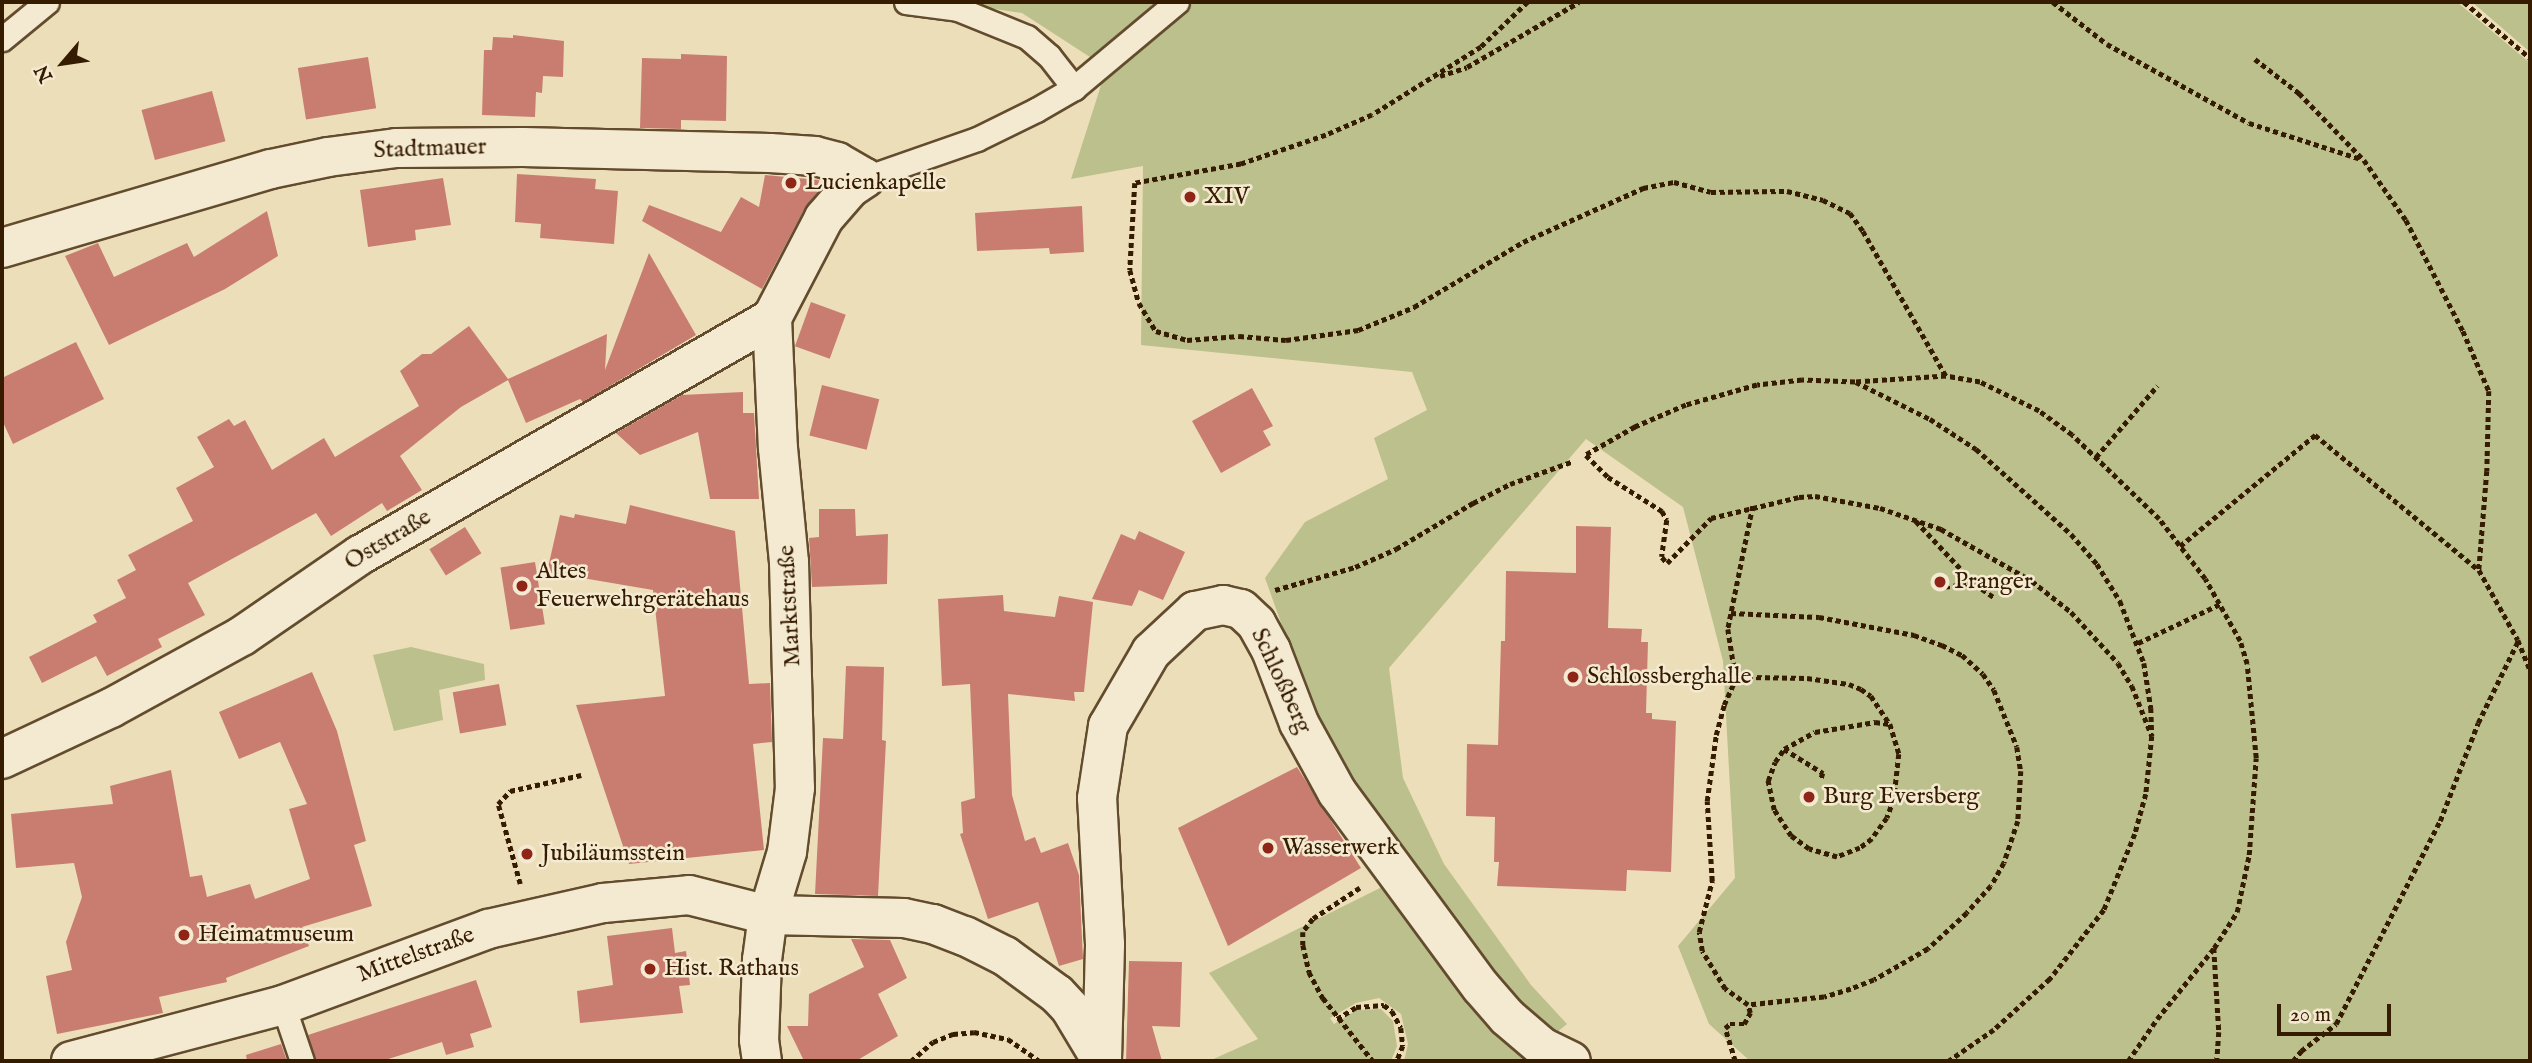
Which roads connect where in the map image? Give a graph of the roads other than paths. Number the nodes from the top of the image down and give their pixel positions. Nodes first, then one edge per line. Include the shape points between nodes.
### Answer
1 (47, 2) edge
2 (906, 2) edge
3 (1177, 2) edge
4 (2, 39) edge
5 (1074, 89) junction
6 (865, 178) junction
7 (2, 248) edge
8 (772, 318) junction
9 (2, 759) edge
10 (768, 915) junction
11 (283, 1004) junction
12 (72, 1061) edge
13 (302, 1061) edge
14 (762, 1061) edge
15 (1102, 1061) edge
16 (1572, 1061) edge

1 - 4 lane
2 - 5 lane via 958,9 1027,37 1049,56
3 - 5 lane
5 - 6 lane via 977,139
6 - 7 street, Stadtmauer via 837,162 781,154 396,148 271,169
6 - 8 street via 824,218
8 - 9 street, Oststraße via 360,555 242,636 111,708
8 - 10 street, Marktstraße via 789,562 795,788 787,852
10 - 11 street, Mittelstraße via 689,895 627,899 488,929
10 - 14 street, Marktstraße via 759,1004
10 - 15 street, Mittelstraße via 904,918 965,936 1005,956 1057,994
11 - 12 street, Mittelstraße
11 - 13 lane
15 - 16 street, Schloßberg via 1105,944 1097,797 1108,726 1143,663 1177,625 1195,611 1223,605 1241,609 1263,634 1299,723 1336,792 1391,868 1507,1017 1542,1047

